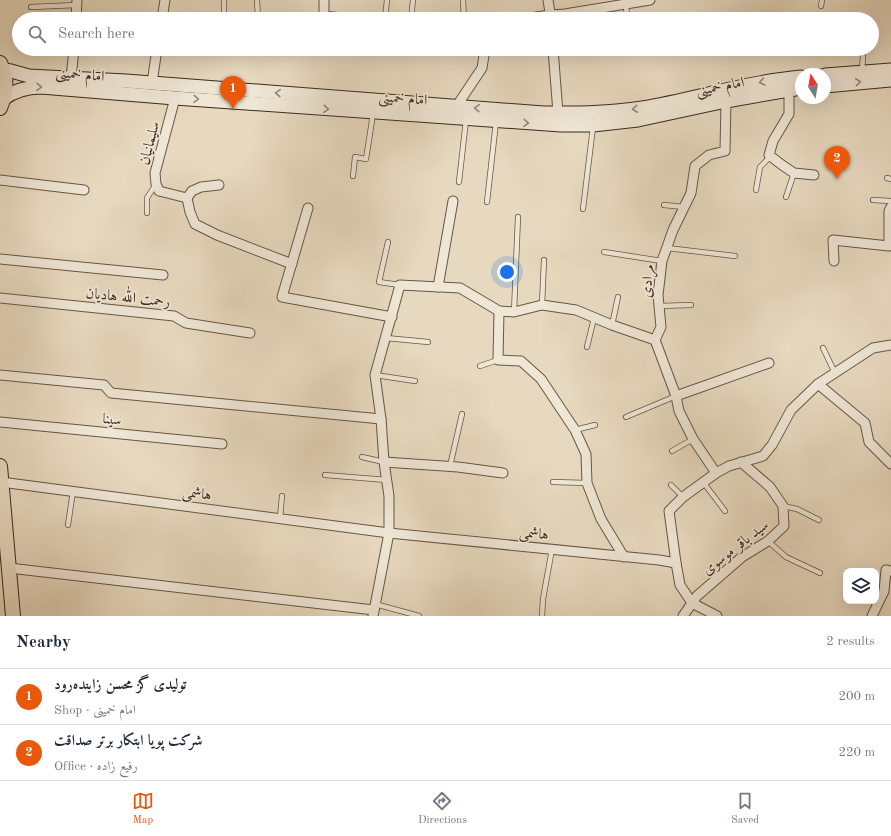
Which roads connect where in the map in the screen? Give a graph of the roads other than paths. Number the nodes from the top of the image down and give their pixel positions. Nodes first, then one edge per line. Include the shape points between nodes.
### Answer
1 (165, 0) edge
2 (224, 0) edge
3 (256, 0) edge
4 (324, 0) edge
5 (387, 0) edge
6 (413, 0) edge
7 (463, 0) edge
8 (548, 0) edge
9 (650, 0) edge
10 (822, 0) edge
11 (77, 2) edge
12 (621, 3) edge
13 (821, 6) dead end
14 (31, 7) dead end
15 (76, 12) edge
16 (163, 12) edge
17 (224, 12) edge
18 (257, 12) edge
19 (324, 12) edge
20 (386, 12) edge
21 (412, 12) edge
22 (464, 12) edge
23 (549, 12) edge
24 (575, 12) edge
25 (73, 56) edge
26 (156, 56) edge
27 (484, 56) edge
28 (554, 56) edge
29 (863, 56) dead end
30 (2, 66) edge
31 (891, 70) edge
32 (862, 72) junction
33 (831, 75) edge
34 (71, 78) junction
35 (795, 78) edge
36 (891, 80) edge
37 (152, 83) junction
38 (831, 85) edge
39 (795, 89) edge
40 (175, 98) junction
41 (726, 101) junction
42 (2, 104) edge
43 (373, 112) junction
44 (558, 113) junction
45 (458, 114) junction
46 (496, 121) junction
47 (593, 125) junction
48 (771, 156) junction
49 (794, 172) junction
50 (814, 175) dead end
51 (353, 176) dead end
52 (0, 180) edge
53 (459, 182) dead end
54 (156, 184) junction
55 (219, 185) dead end
56 (84, 190) dead end
57 (756, 190) dead end
58 (786, 197) dead end
59 (188, 198) junction
60 (873, 200) dead end
61 (453, 201) dead end
62 (891, 201) edge
63 (487, 202) dead end
64 (664, 205) dead end
65 (684, 207) junction
66 (891, 207) edge
67 (308, 208) dead end
68 (583, 209) dead end
69 (147, 213) dead end
70 (518, 218) dead end
71 (388, 242) dead end
72 (667, 248) junction
73 (604, 252) dead end
74 (735, 256) dead end
75 (0, 259) edge
76 (544, 260) dead end
77 (662, 261) junction
78 (834, 261) dead end
79 (292, 264) junction
80 (163, 275) dead end
81 (400, 286) junction
82 (438, 288) junction
83 (618, 297) dead end
84 (0, 298) edge
85 (542, 305) junction
86 (691, 305) dead end
87 (659, 306) junction
88 (499, 311) junction
89 (514, 312) junction
90 (392, 317) junction
91 (594, 317) junction
92 (612, 325) junction
93 (250, 333) dead end
94 (386, 338) junction
95 (655, 340) junction
96 (428, 342) dead end
97 (891, 345) edge
98 (587, 347) dead end
99 (823, 348) dead end
100 (498, 360) junction
101 (769, 363) dead end
102 (480, 366) dead end
103 (835, 373) junction
104 (0, 375) edge
105 (375, 375) junction
106 (415, 381) dead end
107 (818, 384) junction
108 (676, 396) junction
109 (462, 414) dead end
110 (626, 417) dead end
111 (381, 420) junction
112 (0, 422) edge
113 (595, 425) dead end
114 (575, 430) junction
115 (693, 440) junction
116 (222, 444) dead end
117 (672, 451) dead end
118 (362, 457) dead end
119 (889, 459) edge
120 (384, 462) junction
121 (741, 462) junction
122 (0, 466) edge
123 (450, 466) junction
124 (503, 473) dead end
125 (716, 473) junction
126 (325, 475) dead end
127 (387, 480) junction
128 (1, 482) junction
129 (553, 482) dead end
130 (703, 482) junction
131 (586, 483) junction
132 (671, 485) dead end
133 (73, 491) junction
134 (282, 496) dead end
135 (682, 497) junction
136 (783, 506) junction
137 (725, 510) dead end
138 (280, 518) junction
139 (819, 520) dead end
140 (68, 524) dead end
141 (389, 532) junction
142 (768, 541) junction
143 (552, 549) junction
144 (624, 557) junction
145 (676, 563) junction
146 (9, 568) junction
147 (891, 571) edge
148 (820, 573) dead end
149 (692, 603) junction
150 (374, 610) edge
151 (13, 616) edge
152 (419, 616) edge
153 (542, 616) edge
154 (683, 616) edge
155 (717, 616) edge
156 (872, 616) edge

1 - 16 street
2 - 17 lane
3 - 18 lane
4 - 19 street
5 - 20 lane
6 - 21 lane
7 - 22 lane
8 - 23 street
9 - 12 street
10 - 13 lane
11 - 14 lane
11 - 15 street
12 - 24 street
25 - 34 street
26 - 37 street
27 - 45 street via 482,68
28 - 44 street
29 - 32 lane
30 - 34 main road, امام خمینی via 29,76
30 - 42 main road via 6,82
31 - 32 main road
32 - 33 main road
34 - 37 main road, امام خمینی
35 -> 44 main road, امام خمینی via 641,108
38 -> 36 main road
45 -> 37 main road, امام خمینی
39 - 41 main road, امام خمینی
39 - 48 street via 789,114 773,141
42 -> 40 main road, امام خمینی via 10,94 29,87
40 -> 43 main road, امام خمینی
40 - 54 street, سلیمانیان via 155,172
41 - 47 main road, امام خمینی via 638,120
41 - 65 street, مرادی via 725,151 709,155 696,166 691,193
43 - 45 main road, امام خمینی
43 - 51 lane via 366,159 355,157
44 -> 45 main road, امام خمینی
45 - 46 main road, امام خمینی
45 - 53 lane
46 -> 47 main road, امام خمینی
46 - 63 lane
47 - 68 lane
48 - 49 street
48 - 57 lane via 760,167
49 - 50 street
49 - 58 lane
52 - 56 street
54 - 59 street, سلیمانیان via 159,191
54 - 69 lane via 147,198
55 - 59 street via 201,187 192,191
59 - 79 street via 195,224
60 - 62 lane
61 - 82 street
64 - 65 lane
65 - 72 street, مرادی
66 - 78 street via 889,246 833,240
67 - 79 street
70 - 89 lane
71 - 81 lane via 380,282
72 - 74 lane
72 - 77 street, مرادی
73 - 77 lane
75 - 80 street
76 - 85 lane
77 - 87 street, مرادی
79 - 90 street via 282,297
81 - 82 street
81 - 90 street
82 - 88 street via 460,288
83 - 92 lane
84 - 93 street, رحمت الله هادیان via 174,316 186,323
85 - 89 street
85 - 91 street via 576,310
86 - 87 lane
87 - 95 street, مرادی via 661,328
88 - 89 street
88 - 100 street
90 - 94 street
91 - 92 street
91 - 98 lane
92 - 95 street
94 - 96 lane
94 - 105 street
95 - 108 street
97 - 103 street via 873,348
99 - 103 lane
100 - 102 lane
100 - 114 street via 522,361 542,379
101 - 108 street
103 - 107 street
104 - 111 street via 104,385 111,393
105 - 106 lane
105 - 111 street
107 - 119 street via 864,423 869,442
107 - 121 street via 791,410 763,456
108 - 110 lane
108 - 115 street via 679,411
109 - 123 lane
111 - 120 street
112 - 116 street, سینا
113 - 114 lane
114 - 131 street via 586,454
115 - 117 lane
115 - 125 street
118 - 120 lane
120 - 123 street
120 - 127 street
121 - 125 street
121 - 136 street via 770,487
122 - 128 main road
123 - 124 street
125 - 130 street
126 - 127 lane
127 - 141 street
128 - 133 street, هاشمی
128 - 146 main road
129 - 131 lane
130 - 135 street
130 - 137 lane
131 - 144 street via 601,519
132 - 135 lane
133 - 138 street, هاشمی
133 - 140 lane
134 - 138 lane
135 - 145 street via 669,511
136 - 139 lane via 797,509
136 - 142 street, سید باقر موسوی via 784,526
138 - 141 street, هاشمی
141 - 143 street, هاشمی
141 - 150 street
142 - 148 lane via 786,557
142 - 149 street, سید باقر موسوی via 742,557
143 - 144 street, هاشمی
143 - 153 lane
144 - 145 street, هاشمی
145 - 149 street via 680,585
146 - 150 street
146 - 151 main road
147 - 156 street via 886,570 884,591
149 - 154 street, سید باقر موسوی
149 - 155 street
150 - 152 lane

